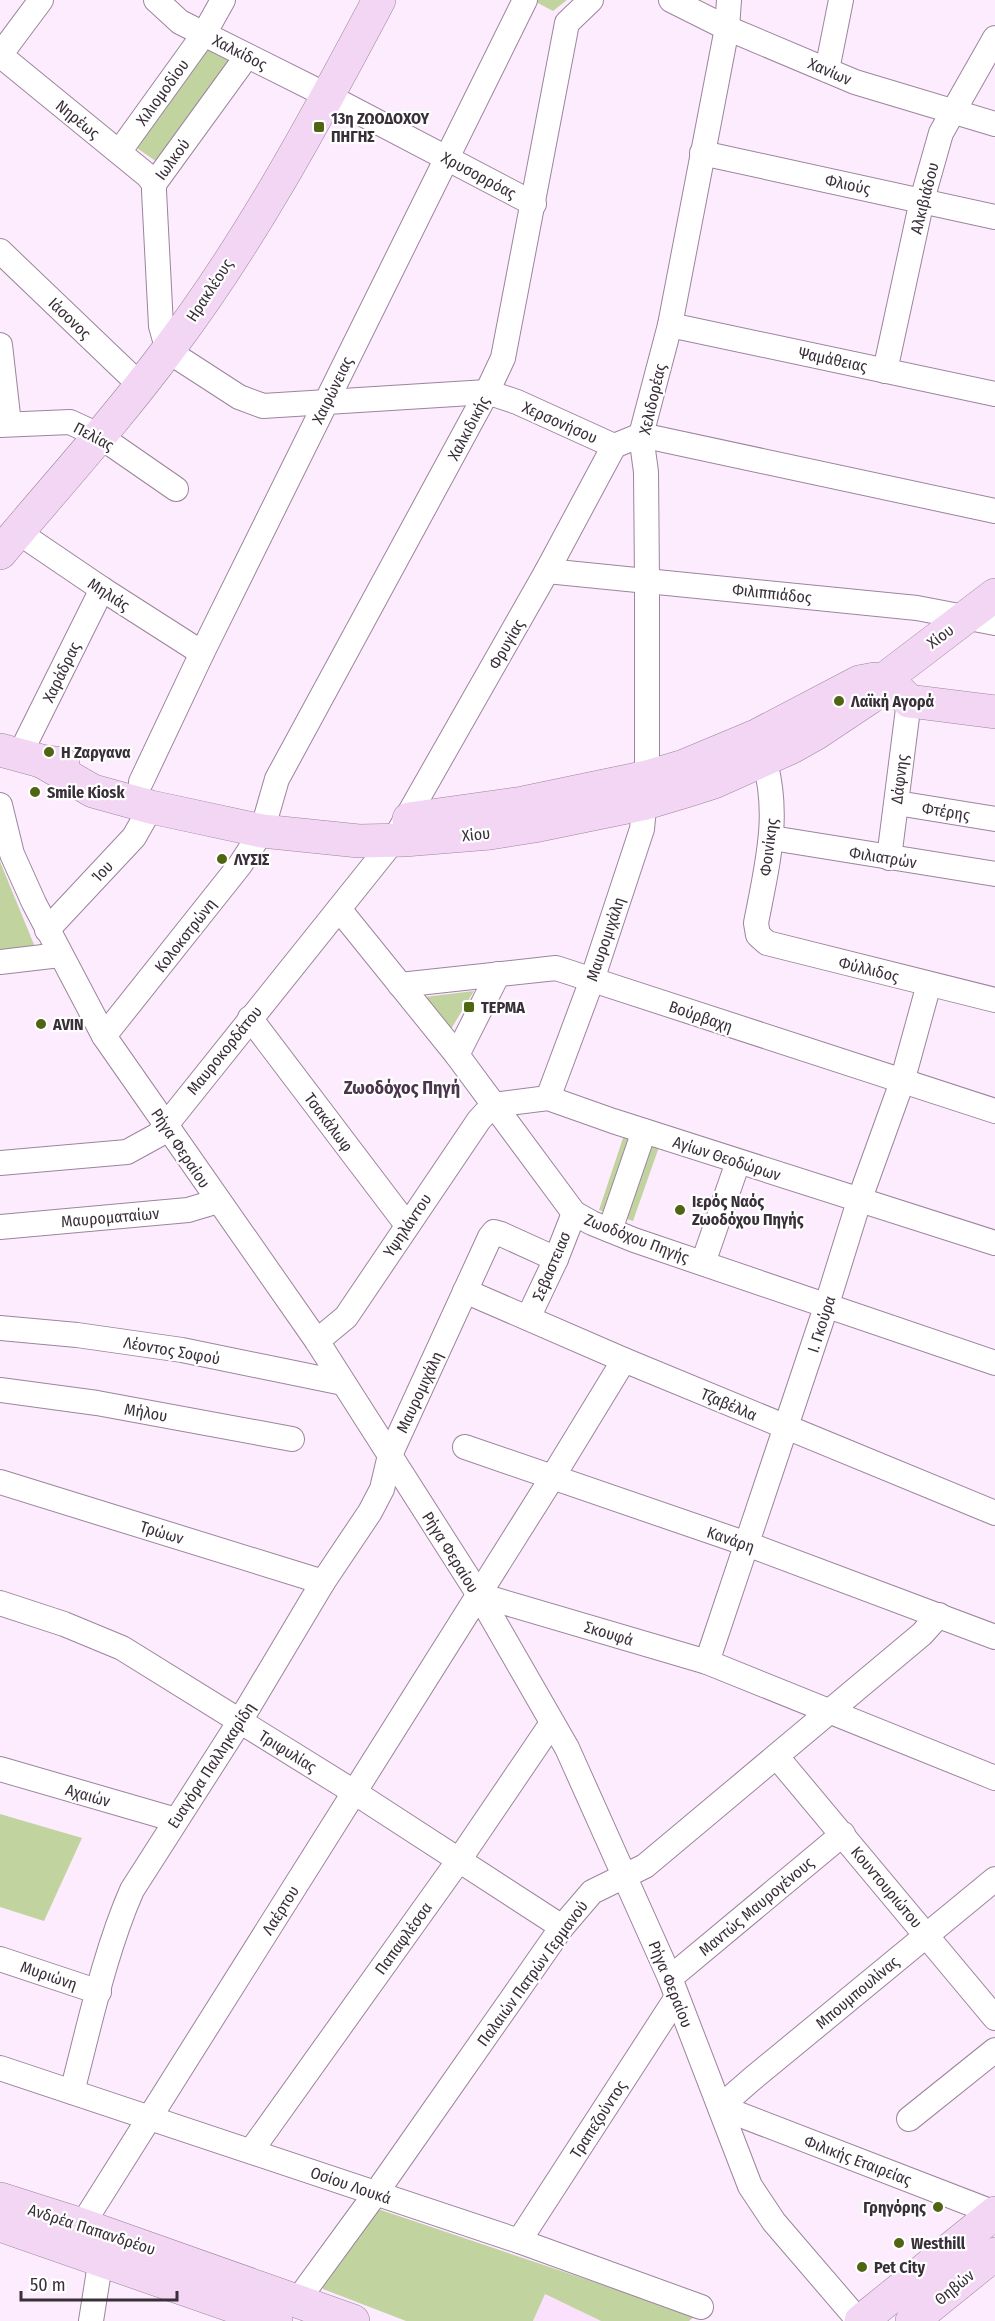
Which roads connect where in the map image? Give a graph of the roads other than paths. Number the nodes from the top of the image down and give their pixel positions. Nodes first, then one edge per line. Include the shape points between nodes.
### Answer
1 (41, 0) edge
2 (156, 0) edge
3 (223, 0) edge
4 (379, 0) edge
5 (525, 0) edge
6 (591, 0) edge
7 (671, 0) edge
8 (729, 0) edge
9 (841, 0) edge
10 (727, 28) junction
11 (204, 34) junction
12 (995, 38) edge
13 (0, 55) edge
14 (247, 56) junction
15 (827, 70) junction
16 (328, 96) junction
17 (952, 112) junction
18 (995, 124) edge
19 (118, 153) junction
20 (702, 153) junction
21 (447, 158) junction
22 (154, 184) junction
23 (922, 200) junction
24 (534, 204) junction
25 (995, 217) edge
26 (0, 251) edge
27 (670, 325) junction
28 (0, 345) edge
29 (168, 351) junction
30 (885, 371) junction
31 (140, 385) junction
32 (487, 392) junction
33 (995, 394) edge
34 (327, 402) junction
35 (4, 424) edge
36 (98, 435) junction
37 (641, 435) junction
38 (614, 446) junction
39 (176, 489) dead end
40 (995, 511) edge
41 (9, 542) edge
42 (547, 571) junction
43 (647, 580) junction
44 (102, 589) junction
45 (995, 595) edge
46 (979, 620) edge
47 (202, 653) junction
48 (885, 678) junction
49 (909, 701) junction
50 (995, 712) edge
51 (761, 748) junction
52 (20, 756) edge
53 (647, 790) junction
54 (146, 794) junction
55 (897, 803) junction
56 (0, 805) edge
57 (995, 819) edge
58 (265, 820) junction
59 (400, 830) junction
60 (772, 838) junction
61 (889, 858) junction
62 (995, 874) edge
63 (339, 909) junction
64 (756, 923) joint
65 (47, 930) junction
66 (60, 955) junction
67 (0, 962) edge
68 (498, 974) junction
69 (592, 980) junction
70 (929, 984) junction
71 (400, 985) junction
72 (995, 1000) edge
73 (250, 1018) junction
74 (105, 1036) junction
75 (457, 1055) junction
76 (902, 1082) junction
77 (548, 1098) junction
78 (493, 1105) junction
79 (995, 1111) edge
80 (165, 1125) junction
81 (644, 1131) junction
82 (738, 1162) junction
83 (0, 1163) edge
84 (218, 1201) junction
85 (859, 1201) junction
86 (574, 1213) junction
87 (407, 1225) junction
88 (0, 1227) edge
89 (610, 1230) junction
90 (995, 1243) edge
91 (556, 1259) junction
92 (703, 1263) junction
93 (465, 1291) junction
94 (827, 1304) junction
95 (528, 1318) junction
96 (0, 1328) edge
97 (317, 1341) junction
98 (624, 1360) junction
99 (995, 1363) edge
100 (343, 1383) junction
101 (0, 1390) edge
102 (786, 1427) junction
103 (292, 1439) dead end
104 (465, 1447) dead end
105 (390, 1455) junction
106 (552, 1478) junction
107 (0, 1482) edge
108 (995, 1513) edge
109 (747, 1544) junction
110 (323, 1582) junction
111 (479, 1594) junction
112 (0, 1603) edge
113 (939, 1615) junction
114 (995, 1637) edge
115 (706, 1662) junction
116 (831, 1710) junction
117 (240, 1721) junction
118 (552, 1724) junction
119 (777, 1756) junction
120 (0, 1769) edge
121 (995, 1778) edge
122 (354, 1792) junction
123 (176, 1820) junction
124 (843, 1834) junction
125 (459, 1860) junction
126 (625, 1875) junction
127 (995, 1879) edge
128 (562, 1927) junction
129 (926, 1935) junction
130 (0, 1959) edge
131 (674, 1988) junction
132 (99, 1992) junction
133 (995, 2018) edge
134 (995, 2050) edge
135 (0, 2068) edge
136 (72, 2092) junction
137 (720, 2107) junction
138 (150, 2119) junction
139 (909, 2119) dead end
140 (251, 2151) junction
141 (376, 2193) junction
142 (0, 2199) edge
143 (995, 2213) edge
144 (0, 2224) edge
145 (82, 2225) junction
146 (519, 2241) junction
147 (995, 2254) edge
148 (101, 2259) junction
149 (701, 2307) dead end
150 (286, 2311) edge
151 (920, 2319) edge
152 (91, 2321) edge
153 (353, 2321) edge
154 (860, 2321) edge

1 - 13 street
2 - 11 street, Χαλκίδος via 180,22
3 - 11 street, Χιλιομοδίου
4 - 16 street, Ηρακλέους
5 - 21 street, Χαιρώνειας
6 - 24 street, Χαλκιδικής via 567,23
7 - 10 street, Χανίων
8 - 10 street
9 - 15 street
10 - 15 street, Χανίων
10 - 20 street, Χελιδορέας
11 - 14 street, Χαλκίδος
11 - 19 street, Χιλιομοδίου
12 - 17 street, Αλκιβιάδου
13 - 19 street, Νηρέως
14 - 16 street, Χαλκίδος
14 - 22 street, Ιωλκού
15 - 17 street, Χανίων
16 - 21 street, Χρυσορρόας
16 - 29 street, Ηρακλέους via 276,186
17 - 18 street, Χανίων
17 - 23 street, Αλκιβιάδου via 941,133
19 - 22 street, Νηρέως
20 - 23 street, Φλιούς
20 - 27 street, Χελιδορέας
21 - 24 street, Χρυσορρόας
21 - 34 street, Χαιρώνειας
22 - 29 street, Ιωλκού via 161,326
23 - 25 street, Φλιούς
23 - 30 street, Αλκιβιάδου
24 - 32 street, Χαλκιδικής via 503,358
26 - 31 street, Ιάσονος
27 - 30 street, Ψαμάθειας
27 - 37 street, Χελιδορέας
28 - 35 street
29 - 31 street, Ηρακλέους
29 - 34 street, Χερσονήσου via 239,397 263,406
30 - 33 street, Ψαμάθειας
31 - 36 street, Ηρακλέους
32 - 34 street, Χερσονήσου
32 - 38 street, Χερσονήσου
32 - 58 street, Χαλκιδικής via 277,779
34 - 47 street, Χαιρώνειας
35 - 36 street, Πελίας via 70,422
36 - 39 street, Πελίας
36 - 41 street, Ηρακλέους
37 - 38 street, Χερσονήσου
37 - 40 street
37 - 43 street, Χελιδορέας via 646,472
38 - 42 street, Φρυγίας
41 - 44 street, Μηλιάς
42 - 43 street, Φιλιππιάδος
42 - 59 street, Φρυγίας
43 - 46 street, Φιλιππιάδος via 917,608
43 - 53 street, Χελιδορέας
44 - 47 street, Μηλιάς
44 - 52 street, Χαράδρας
45 - 46 street, Χίου
46 - 48 street, Χίου
47 - 54 street, Χαιρώνειας
48 - 49 street
48 - 51 street, Χίου via 859,682
49 - 50 street
49 - 55 street, Δάφνης
51 - 53 street, Χίου via 708,758
51 - 60 street, Φοινίκης via 773,802
52 - 54 street, Χίου via 100,770
53 - 59 street, Χίου via 523,803
53 - 69 street, Μαυρομιχάλη via 642,829
54 - 58 street, Χίου
54 - 65 street, Ίου via 134,837
55 - 57 street, Φτέρης
55 - 61 street, Δάφνης
56 - 65 street, Ρήγα Φεραίου via 12,854
58 - 59 street, Χίου via 353,818
58 - 74 street, Κολοκοτρώνη via 240,865
59 - 63 street, Μαυροκορδάτου
60 - 61 street, Φιλιατρών
60 - 64 street, Φοινίκης
61 - 62 street, Φιλιατρών
63 - 71 street, Ζωοδόχου Πηγής
63 - 73 street, Μαυροκορδάτου
64 - 70 street, Φύλλιδος via 758,935 767,943
65 - 66 street, Ρήγα Φεραίου
66 - 67 street
66 - 74 street, Ρήγα Φεραίου
68 - 69 street, Βούρβαχη via 556,968
68 - 71 street, Βούρβαχη
68 - 75 street
69 - 76 street, Βούρβαχη
69 - 77 street, Μαυρομιχάλη
70 - 72 street, Φύλλιδος
70 - 76 street, Ι. Γκούρα
71 - 75 street, Ζωοδόχου Πηγής
73 - 80 street, Μαυροκορδάτου
73 - 87 street, Τσακάλωφ
74 - 80 street, Ρήγα Φεραίου
75 - 78 street, Ζωοδόχου Πηγής
76 - 79 street, Βούρβαχη
76 - 85 street, Ι. Γκούρα
77 - 78 street, Αγίων Θεοδώρων
77 - 81 street, Αγίων Θεοδώρων
78 - 86 street, Ζωοδόχου Πηγής
78 - 87 street, Υψηλάντου
80 - 83 street, Μαυροκορδάτου via 158,1134 127,1152
80 - 84 street, Ρήγα Φεραίου
81 - 82 street, Αγίων Θεοδώρων
81 - 89 street
82 - 85 street, Αγίων Θεοδώρων
82 - 92 street
84 - 88 street, Μαυροματαίων via 188,1210
84 - 97 street, Ρήγα Φεραίου
85 - 90 street, Αγίων Θεοδώρων
85 - 94 street, Ι. Γκούρα
86 - 89 street, Ζωοδόχου Πηγής
86 - 91 street, Σεβαστειασ
87 - 97 street, Υψηλάντου via 346,1317
89 - 92 street, Ζωοδόχου Πηγής
91 - 93 street, Μαυρομιχάλη via 494,1232
91 - 95 street, Σεβαστειασ
92 - 94 street, Ζωοδόχου Πηγής
93 - 95 street, Τζαβέλλα
93 - 105 street, Μαυρομιχάλη
94 - 99 street, Ζωοδόχου Πηγής
94 - 102 street, Ι. Γκούρα
95 - 98 street, Τζαβέλλα
96 - 100 street, Λέοντος Σοφού via 182,1350
97 - 100 street, Ρήγα Φεραίου
98 - 102 street, Τζαβέλλα
98 - 106 street
100 - 105 street, Ρήγα Φεραίου
101 - 103 street, Μήλου via 97,1403
102 - 108 street, Τζαβέλλα
102 - 109 street, Ι. Γκούρα
104 - 106 street, Κανάρη
105 - 110 street, Ευαγόρα Παλληκαρίδη via 378,1497
105 - 111 street, Ρήγα Φεραίου
106 - 109 street, Κανάρη
106 - 111 street
107 - 110 street, Τρώων
109 - 113 street, Κανάρη
109 - 115 street, Ι. Γκούρα
110 - 117 street, Ευαγόρα Παλληκαρίδη
111 - 115 street, Σκουφά
111 - 118 street, Ρήγα Φεραίου
111 - 122 street, Λαέρτου
112 - 117 street, Τριφυλίας via 122,1648
113 - 114 street, Κανάρη
113 - 116 street, Παλαιών Πατρών Γερμανού via 922,1634
115 - 116 street, Σκουφά
116 - 119 street, Παλαιών Πατρών Γερμανού
116 - 121 street, Σκουφά
117 - 122 street, Τριφυλίας
117 - 123 street, Ευαγόρα Παλληκαρίδη
118 - 125 street, Παπαφλέσσα
118 - 126 street, Ρήγα Φεραίου via 567,1748
119 - 124 street, Κουντουριώτου
119 - 126 street, Παλαιών Πατρών Γερμανού via 645,1866
120 - 123 street, Αχαιών
122 - 125 street, Τριφυλίας
122 - 138 street, Λαέρτου
123 - 132 street, Ευαγόρα Παλληκαρίδη via 132,1890
124 - 129 street, Κουντουριώτου
124 - 131 street, Μαντώς Μαυρογένους
125 - 128 street, Τριφυλίας
125 - 140 street, Παπαφλέσσα
126 - 128 street, Παλαιών Πατρών Γερμανού via 592,1892
126 - 131 street, Ρήγα Φεραίου
127 - 129 street, Μπουμπουλίνας
128 - 141 street, Παλαιών Πατρών Γερμανού
129 - 133 street, Κουντουριώτου
129 - 137 street, Μπουμπουλίνας
130 - 132 street, Μυριώνη
131 - 137 street, Ρήγα Φεραίου
131 - 146 street, Τραπεζούντος
132 - 136 street, Ευαγόρα Παλληκαρίδη
134 - 139 street
135 - 136 street, Οσίου Λουκά
136 - 138 street, Οσίου Λουκά
137 - 143 street, Φιλικής Εταιρείας
137 - 154 street, Ρήγα Φεραίου via 750,2186 774,2222
138 - 140 street, Οσίου Λουκά
138 - 145 street, Λαέρτου
140 - 141 street, Οσίου Λουκά
141 - 146 street, Οσίου Λουκά
141 - 150 street, Παλαιών Πατρών Γερμανού
142 - 145 street, Ανδρέα Παπανδρέου
143 - 154 street, Θηβών
144 - 148 street, Ανδρέα Παπανδρέου
145 - 150 street, Ανδρέα Παπανδρέου
146 - 149 street, Οσίου Λουκά
147 - 151 street, Θηβών
148 - 150 street, Ανδρέα Παπανδρέου
148 - 152 street
150 - 153 street, Ανδρέα Παπανδρέου

